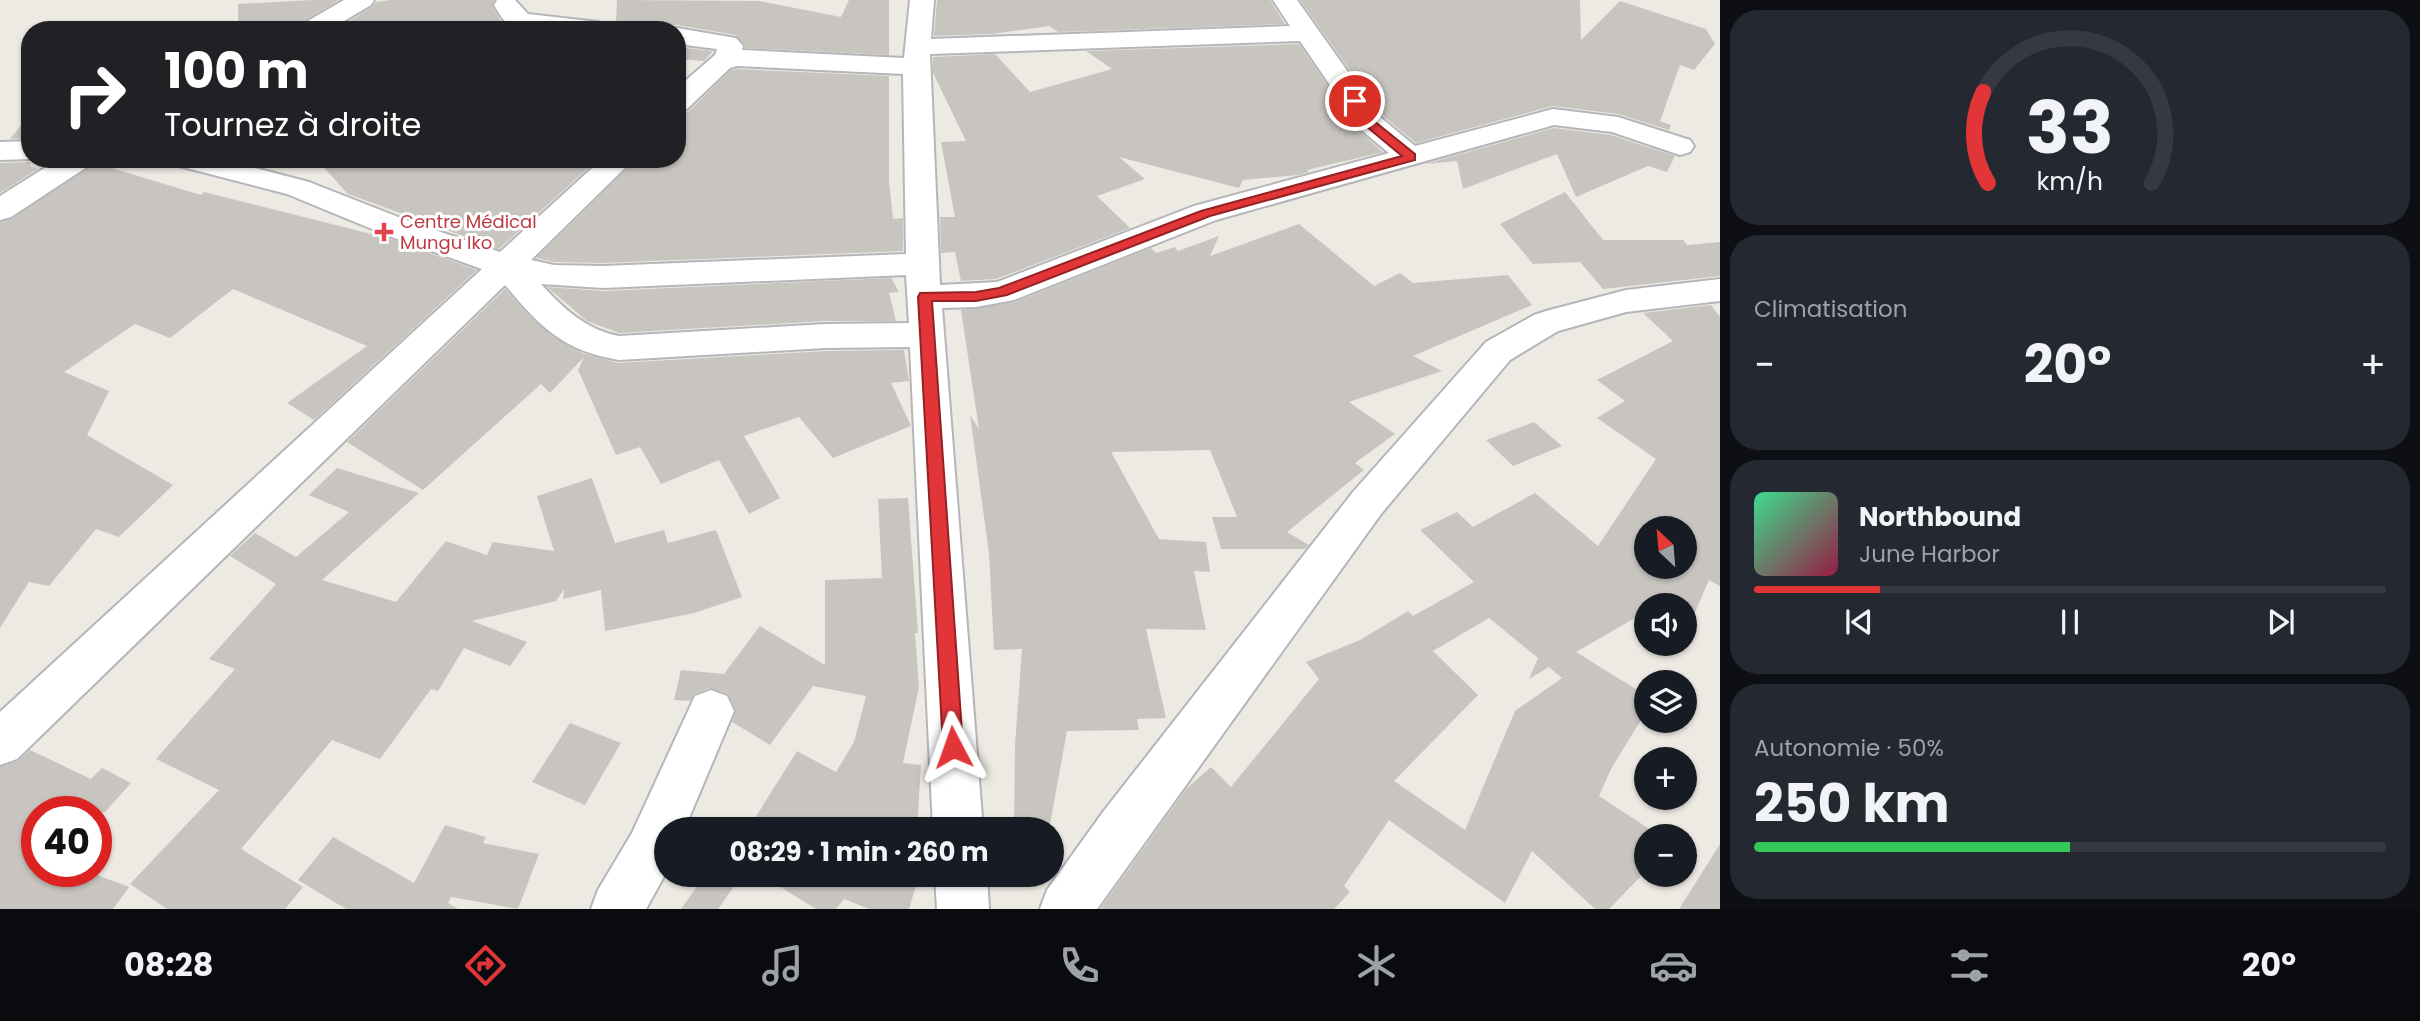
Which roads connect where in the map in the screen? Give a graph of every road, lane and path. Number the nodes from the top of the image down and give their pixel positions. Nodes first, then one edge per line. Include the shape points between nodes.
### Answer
1 (362, 0) edge
2 (922, 0) edge
3 (1286, 0) edge
4 (506, 5) dead end
5 (326, 21) edge
6 (527, 21) edge
7 (1310, 33) junction
8 (686, 37) edge
9 (917, 57) junction
10 (728, 59) junction
11 (686, 95) edge
12 (1680, 146) dead end
13 (21, 150) edge
14 (0, 151) edge
15 (1411, 157) junction
16 (66, 168) edge
17 (220, 168) edge
18 (610, 168) edge
19 (0, 210) edge
20 (507, 266) junction
21 (1720, 290) edge
22 (925, 299) junction
23 (711, 711) dead end
24 (0, 743) edge
25 (957, 817) edge
26 (962, 887) edge
27 (617, 909) edge
28 (963, 909) edge
29 (1066, 909) edge

1 - 5 street
2 - 9 street
3 - 7 street
4 - 6 street via 516,18
7 - 9 street
7 - 15 street via 1370,123
8 - 10 street via 727,43
9 - 10 street
9 - 22 street
10 - 11 street
12 - 15 street via 1623,125 1553,117
13 - 14 street
15 - 22 street via 1205,214 1002,292
16 - 19 street
17 - 20 street via 298,188
18 - 20 street
20 - 22 street via 554,276
20 - 22 street via 553,317 598,347 825,336
20 - 24 street
21 - 29 street via 1626,301 1559,319 1498,351 1367,503
22 - 25 street
23 - 27 street via 649,851
26 - 28 street

